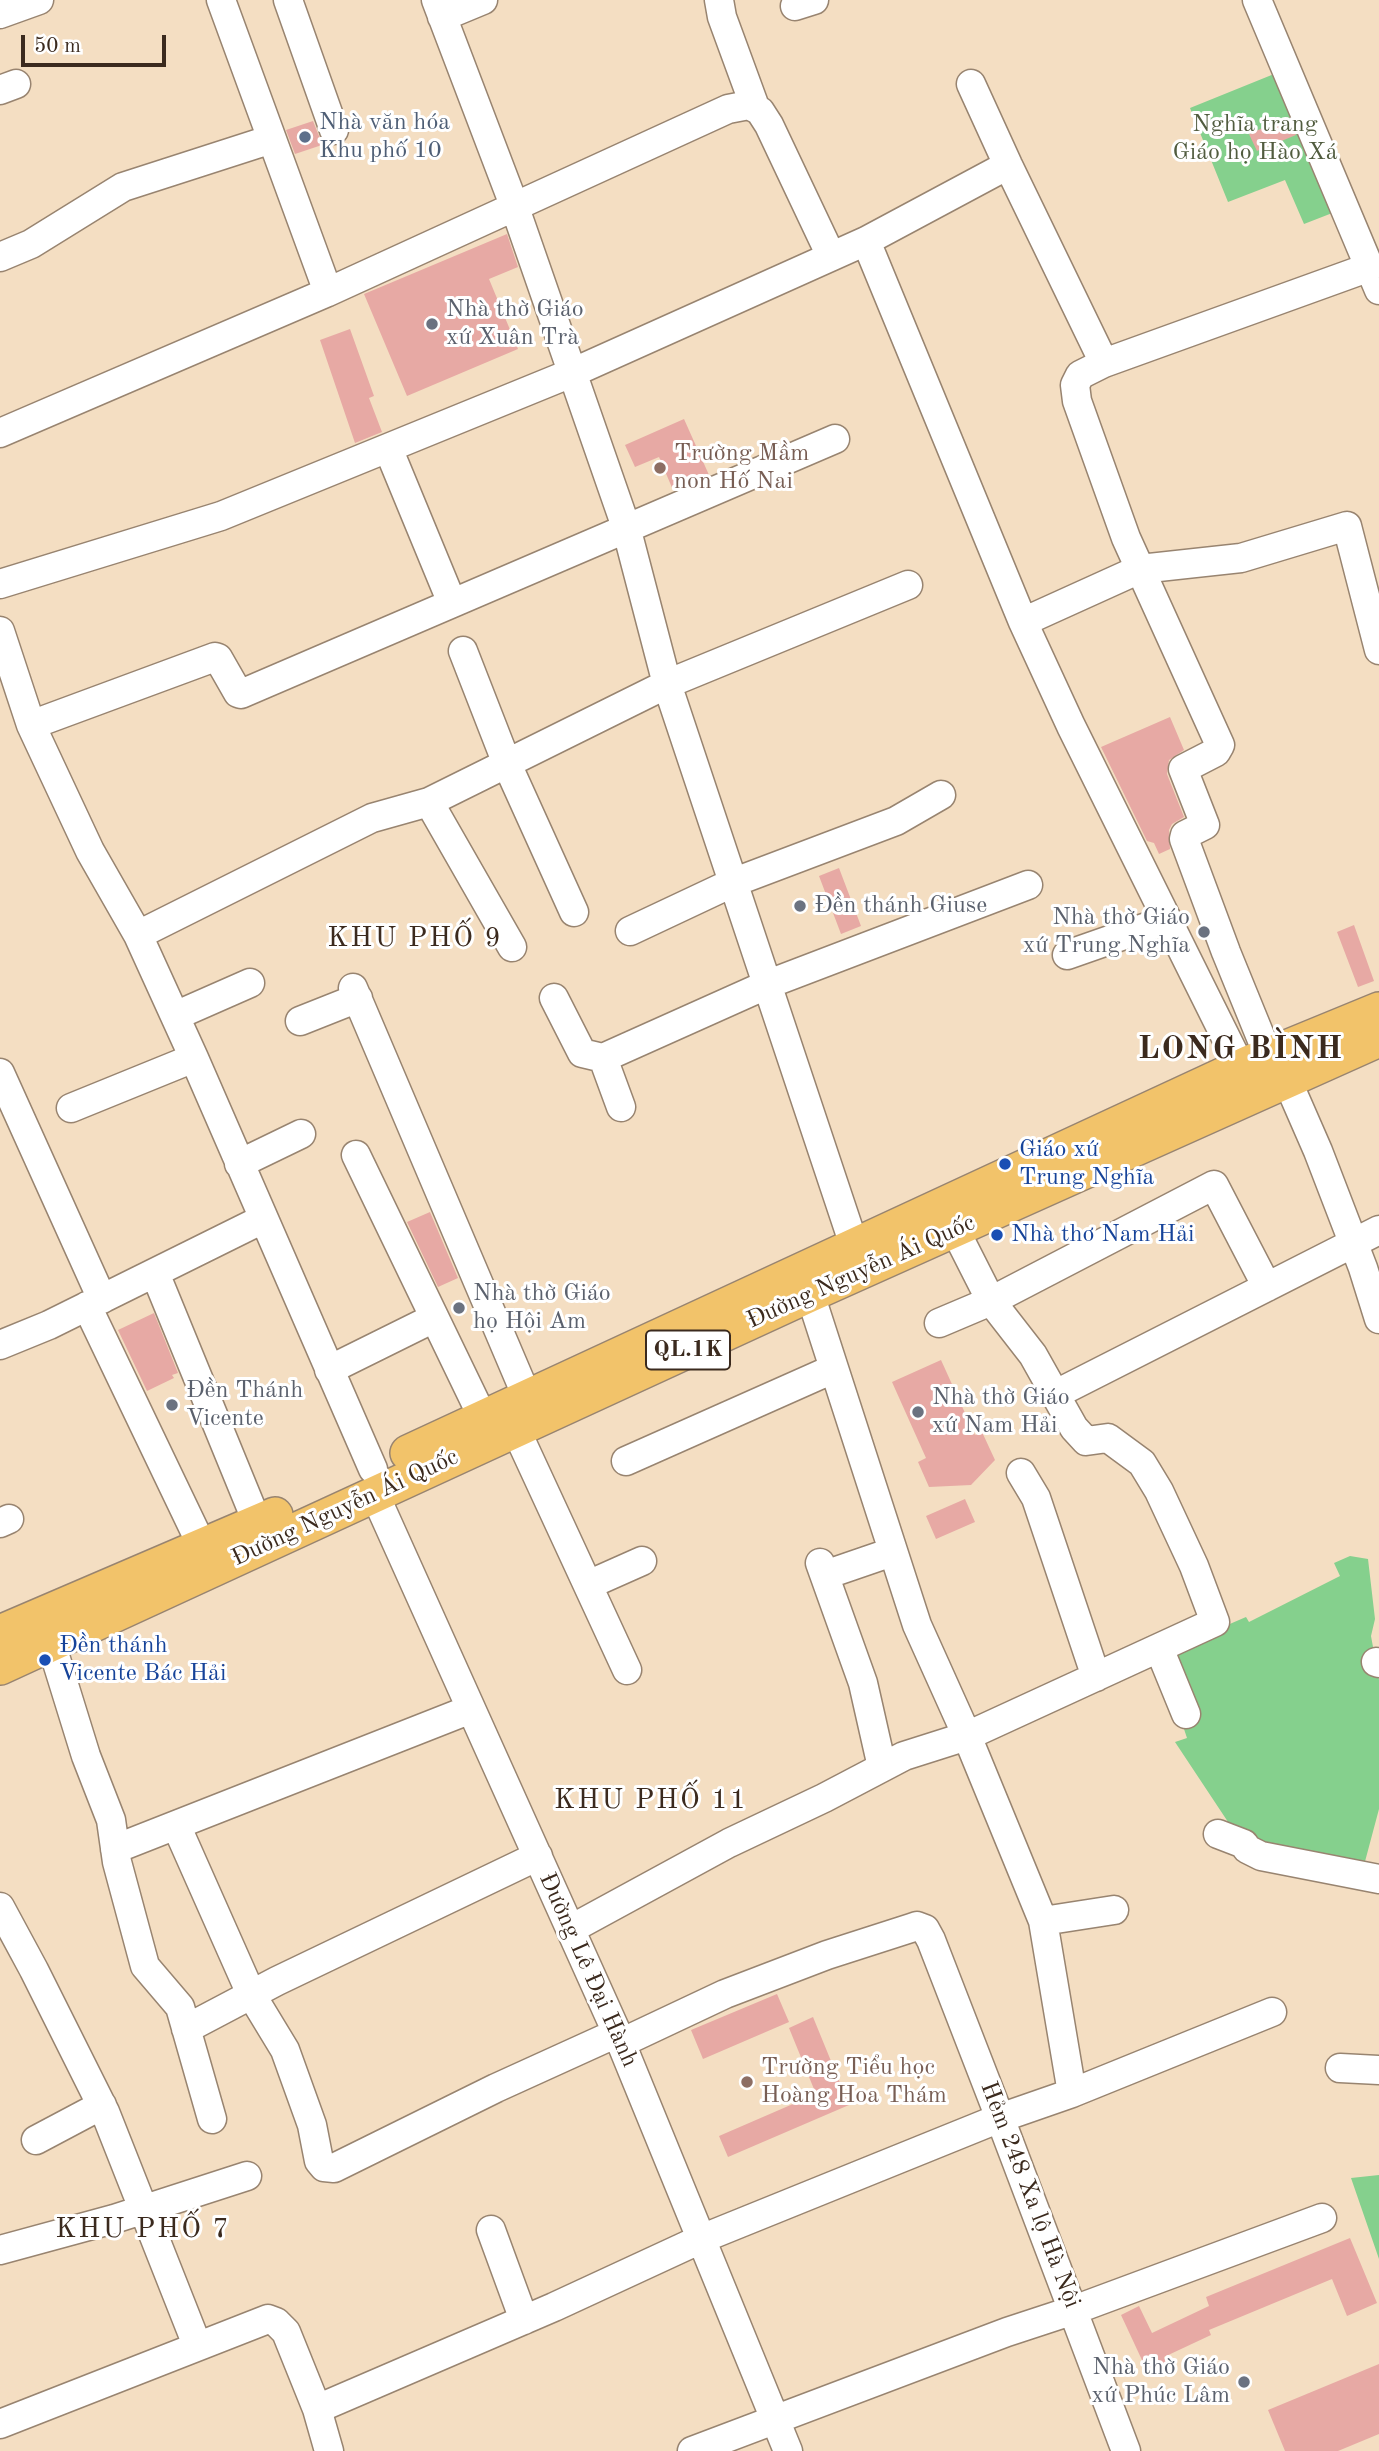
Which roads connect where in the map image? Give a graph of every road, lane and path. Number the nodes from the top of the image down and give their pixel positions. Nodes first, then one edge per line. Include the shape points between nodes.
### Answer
1 (39, 0) edge
2 (221, 0) edge
3 (288, 0) edge
4 (483, 0) edge
5 (719, 0) edge
6 (1257, 0) edge
7 (439, 9) edge
8 (0, 14) edge
9 (971, 84) dead end
10 (755, 107) junction
11 (334, 130) dead end
12 (272, 139) junction
13 (1007, 165) junction
14 (514, 205) junction
15 (866, 241) junction
16 (831, 256) junction
17 (0, 257) edge
18 (1374, 279) edge
19 (328, 292) junction
20 (1104, 363) junction
21 (574, 372) junction
22 (0, 433) edge
23 (835, 439) dead end
24 (388, 448) junction
25 (626, 527) junction
26 (1140, 569) junction
27 (0, 584) edge
28 (908, 585) dead end
29 (452, 603) junction
30 (1023, 622) junction
31 (0, 631) edge
32 (1379, 650) edge
33 (463, 651) dead end
34 (667, 684) junction
35 (31, 725) junction
36 (507, 764) junction
37 (941, 795) dead end
38 (429, 802) junction
39 (732, 883) junction
40 (1028, 885) dead end
41 (574, 912) dead end
42 (1167, 920) junction
43 (630, 930) dead end
44 (138, 935) junction
45 (512, 947) dead end
46 (1067, 956) dead end
47 (250, 983) dead end
48 (766, 985) junction
49 (554, 998) dead end
50 (1379, 1010) edge
51 (175, 1016) junction
52 (300, 1021) dead end
53 (1379, 1039) edge
54 (194, 1058) junction
55 (603, 1058) junction
56 (0, 1073) edge
57 (1263, 1074) junction
58 (621, 1107) dead end
59 (71, 1108) dead end
60 (301, 1134) dead end
61 (356, 1155) dead end
62 (239, 1164) junction
63 (263, 1220) junction
64 (955, 1230) junction
65 (1379, 1230) edge
66 (1353, 1243) junction
67 (854, 1245) junction
68 (155, 1273) junction
69 (1267, 1287) junction
70 (810, 1294) junction
71 (991, 1301) junction
72 (94, 1303) junction
73 (434, 1318) junction
74 (1379, 1319) edge
75 (939, 1323) dead end
76 (0, 1345) edge
77 (833, 1369) junction
78 (329, 1370) junction
79 (1056, 1394) junction
80 (521, 1414) junction
81 (482, 1418) junction
82 (626, 1461) dead end
83 (1021, 1473) dead end
84 (374, 1482) junction
85 (257, 1522) junction
86 (202, 1546) junction
87 (892, 1552) junction
88 (642, 1561) dead end
89 (588, 1585) junction
90 (0, 1633) edge
91 (51, 1643) junction
92 (1159, 1648) junction
93 (0, 1667) edge
94 (627, 1670) dead end
95 (1096, 1677) junction
96 (471, 1709) junction
97 (1186, 1714) dead end
98 (967, 1736) junction
99 (882, 1768) junction
100 (176, 1825) junction
101 (1218, 1833) dead end
102 (115, 1849) junction
103 (538, 1856) junction
104 (1379, 1879) edge
105 (0, 1908) edge
106 (1114, 1910) dead end
107 (1043, 1922) junction
108 (571, 1929) junction
109 (251, 1994) junction
110 (1272, 2012) dead end
111 (186, 2029) junction
112 (619, 2038) junction
113 (1340, 2068) dead end
114 (1379, 2070) edge
115 (1072, 2093) junction
116 (102, 2105) junction
117 (1000, 2118) junction
118 (212, 2119) dead end
119 (36, 2140) dead end
120 (247, 2176) dead end
121 (144, 2208) junction
122 (1322, 2218) dead end
123 (491, 2230) dead end
124 (701, 2239) junction
125 (0, 2250) edge
126 (1074, 2310) junction
127 (524, 2320) junction
128 (197, 2345) junction
129 (317, 2409) junction
130 (775, 2420) junction
131 (0, 2424) edge
132 (328, 2451) edge
133 (692, 2451) edge
134 (788, 2451) edge
135 (1126, 2451) edge

1 - 8 street
2 - 12 street
3 - 11 street
4 - 7 street
5 - 10 street
6 - 18 street
7 - 14 street
9 - 13 street
10 - 14 street via 728,109
10 - 16 street via 769,125
12 - 17 street via 123,187 31,244
12 - 19 street
13 - 15 street
13 - 20 street
14 - 19 street
14 - 21 street
15 - 16 street
15 - 30 street
16 - 21 street
18 - 20 street
19 - 22 street
20 - 26 street via 1080,375 1075,385 1077,401
21 - 24 street
21 - 25 street
23 - 25 street
24 - 27 street via 221,516
24 - 29 street
25 - 29 street
25 - 34 street
26 - 30 street
26 - 32 street via 1241,558 1346,521
26 - 57 street via 1220,746 1183,769 1205,825 1184,839 1226,952
28 - 34 street
29 - 35 street via 242,694 215,657
30 - 42 street
31 - 35 street, Đường Lê Đại Hành
33 - 36 street
34 - 36 street
34 - 39 street
35 - 44 street, Đường Lê Đại Hành via 90,851
36 - 38 street
36 - 41 street
37 - 39 street via 896,821
38 - 44 street via 372,818
38 - 45 street
39 - 43 street
39 - 48 street
40 - 48 street
42 - 46 street
42 - 57 street
44 - 51 street, Đường Lê Đại Hành
47 - 51 street
48 - 55 street
48 - 67 street
49 - 55 street via 582,1053
50 - 57 main road, Đường Nguyễn Ái Quốc / QL.1K
51 - 54 street, Đường Lê Đại Hành
52 - 80 street via 356,993
53 - 57 main road, Đường Nguyễn Ái Quốc / QL.1K
54 - 59 street
54 - 62 street, Đường Lê Đại Hành
55 - 58 street
56 - 72 street
57 - 64 main road, Đường Nguyễn Ái Quốc / QL.1K
57 - 66 street via 1318,1151
57 - 67 main road, Đường Nguyễn Ái Quốc / QL.1K
60 - 62 street
61 - 73 street
62 - 63 street, Đường Lê Đại Hành
63 - 68 street
63 - 78 street, Đường Lê Đại Hành
64 - 70 main road, Đường Nguyễn Ái Quốc / QL.1K
64 - 71 street
65 - 66 street
66 - 69 street
66 - 74 street
67 - 80 main road, Đường Nguyễn Ái Quốc / QL.1K
68 - 72 street
68 - 85 street
69 - 71 street via 1214,1185
69 - 79 street
70 - 77 street
70 - 80 main road, Đường Nguyễn Ái Quốc / QL.1K
71 - 75 street
71 - 79 street
72 - 76 street
72 - 86 street
73 - 78 street
73 - 81 street
77 - 82 street
77 - 87 street
78 - 84 street, Đường Lê Đại Hành
79 - 92 street via 1086,1441 1108,1438 1142,1463 1194,1566 1215,1622
80 - 81 main road, Đường Nguyễn Ái Quốc / QL.1K
80 - 84 main road, Đường Nguyễn Ái Quốc / QL.1K
80 - 89 street
81 - 84 main road, Đường Nguyễn Ái Quốc / QL.1K
83 - 95 street via 1036,1497
84 - 85 main road, Đường Nguyễn Ái Quốc / QL.1K
84 - 91 main road, Đường Nguyễn Ái Quốc / QL.1K
84 - 96 street, Đường Lê Đại Hành
85 - 86 main road, Đường Nguyễn Ái Quốc / QL.1K
86 - 90 main road, Đường Nguyễn Ái Quốc / QL.1K
87 - 98 street via 916,1625
87 - 99 street via 822,1569 863,1682
88 - 89 street
89 - 94 street
91 - 93 main road, Đường Nguyễn Ái Quốc / QL.1K
91 - 102 street via 111,1821
92 - 95 street
92 - 97 street
95 - 98 street
96 - 100 street
96 - 103 street, Đường Lê Đại Hành
98 - 99 street
98 - 107 street
99 - 108 street via 729,1843
100 - 102 street
100 - 109 street
101 - 104 street via 1261,1856
102 - 111 street via 145,1966 180,2007
103 - 108 street, Đường Lê Đại Hành
103 - 109 street
105 - 116 street
106 - 107 street
107 - 115 street
108 - 112 street, Đường Lê Đại Hành
109 - 111 street
109 - 112 street via 285,2050 312,2125 319,2161 328,2169 496,2088
110 - 115 street
111 - 118 street
112 - 117 street, Hẻm 248 Xa lộ Hà Nội via 726,1994 917,1927 925,1929 931,1940
112 - 124 street, Đường Lê Đại Hành
113 - 114 street
115 - 117 street
116 - 119 street
116 - 121 street
117 - 124 street
117 - 126 street, Hẻm 248 Xa lộ Hà Nội
120 - 121 street
121 - 125 street
121 - 128 street
122 - 126 street
123 - 127 street
124 - 127 street
124 - 130 street, Đường Lê Đại Hành
126 - 130 street
126 - 135 street, Hẻm 248 Xa lộ Hà Nội
127 - 129 street
128 - 129 street via 268,2319 276,2322 286,2332
128 - 131 street
129 - 132 street
130 - 133 street
130 - 134 street, Đường Lê Đại Hành

